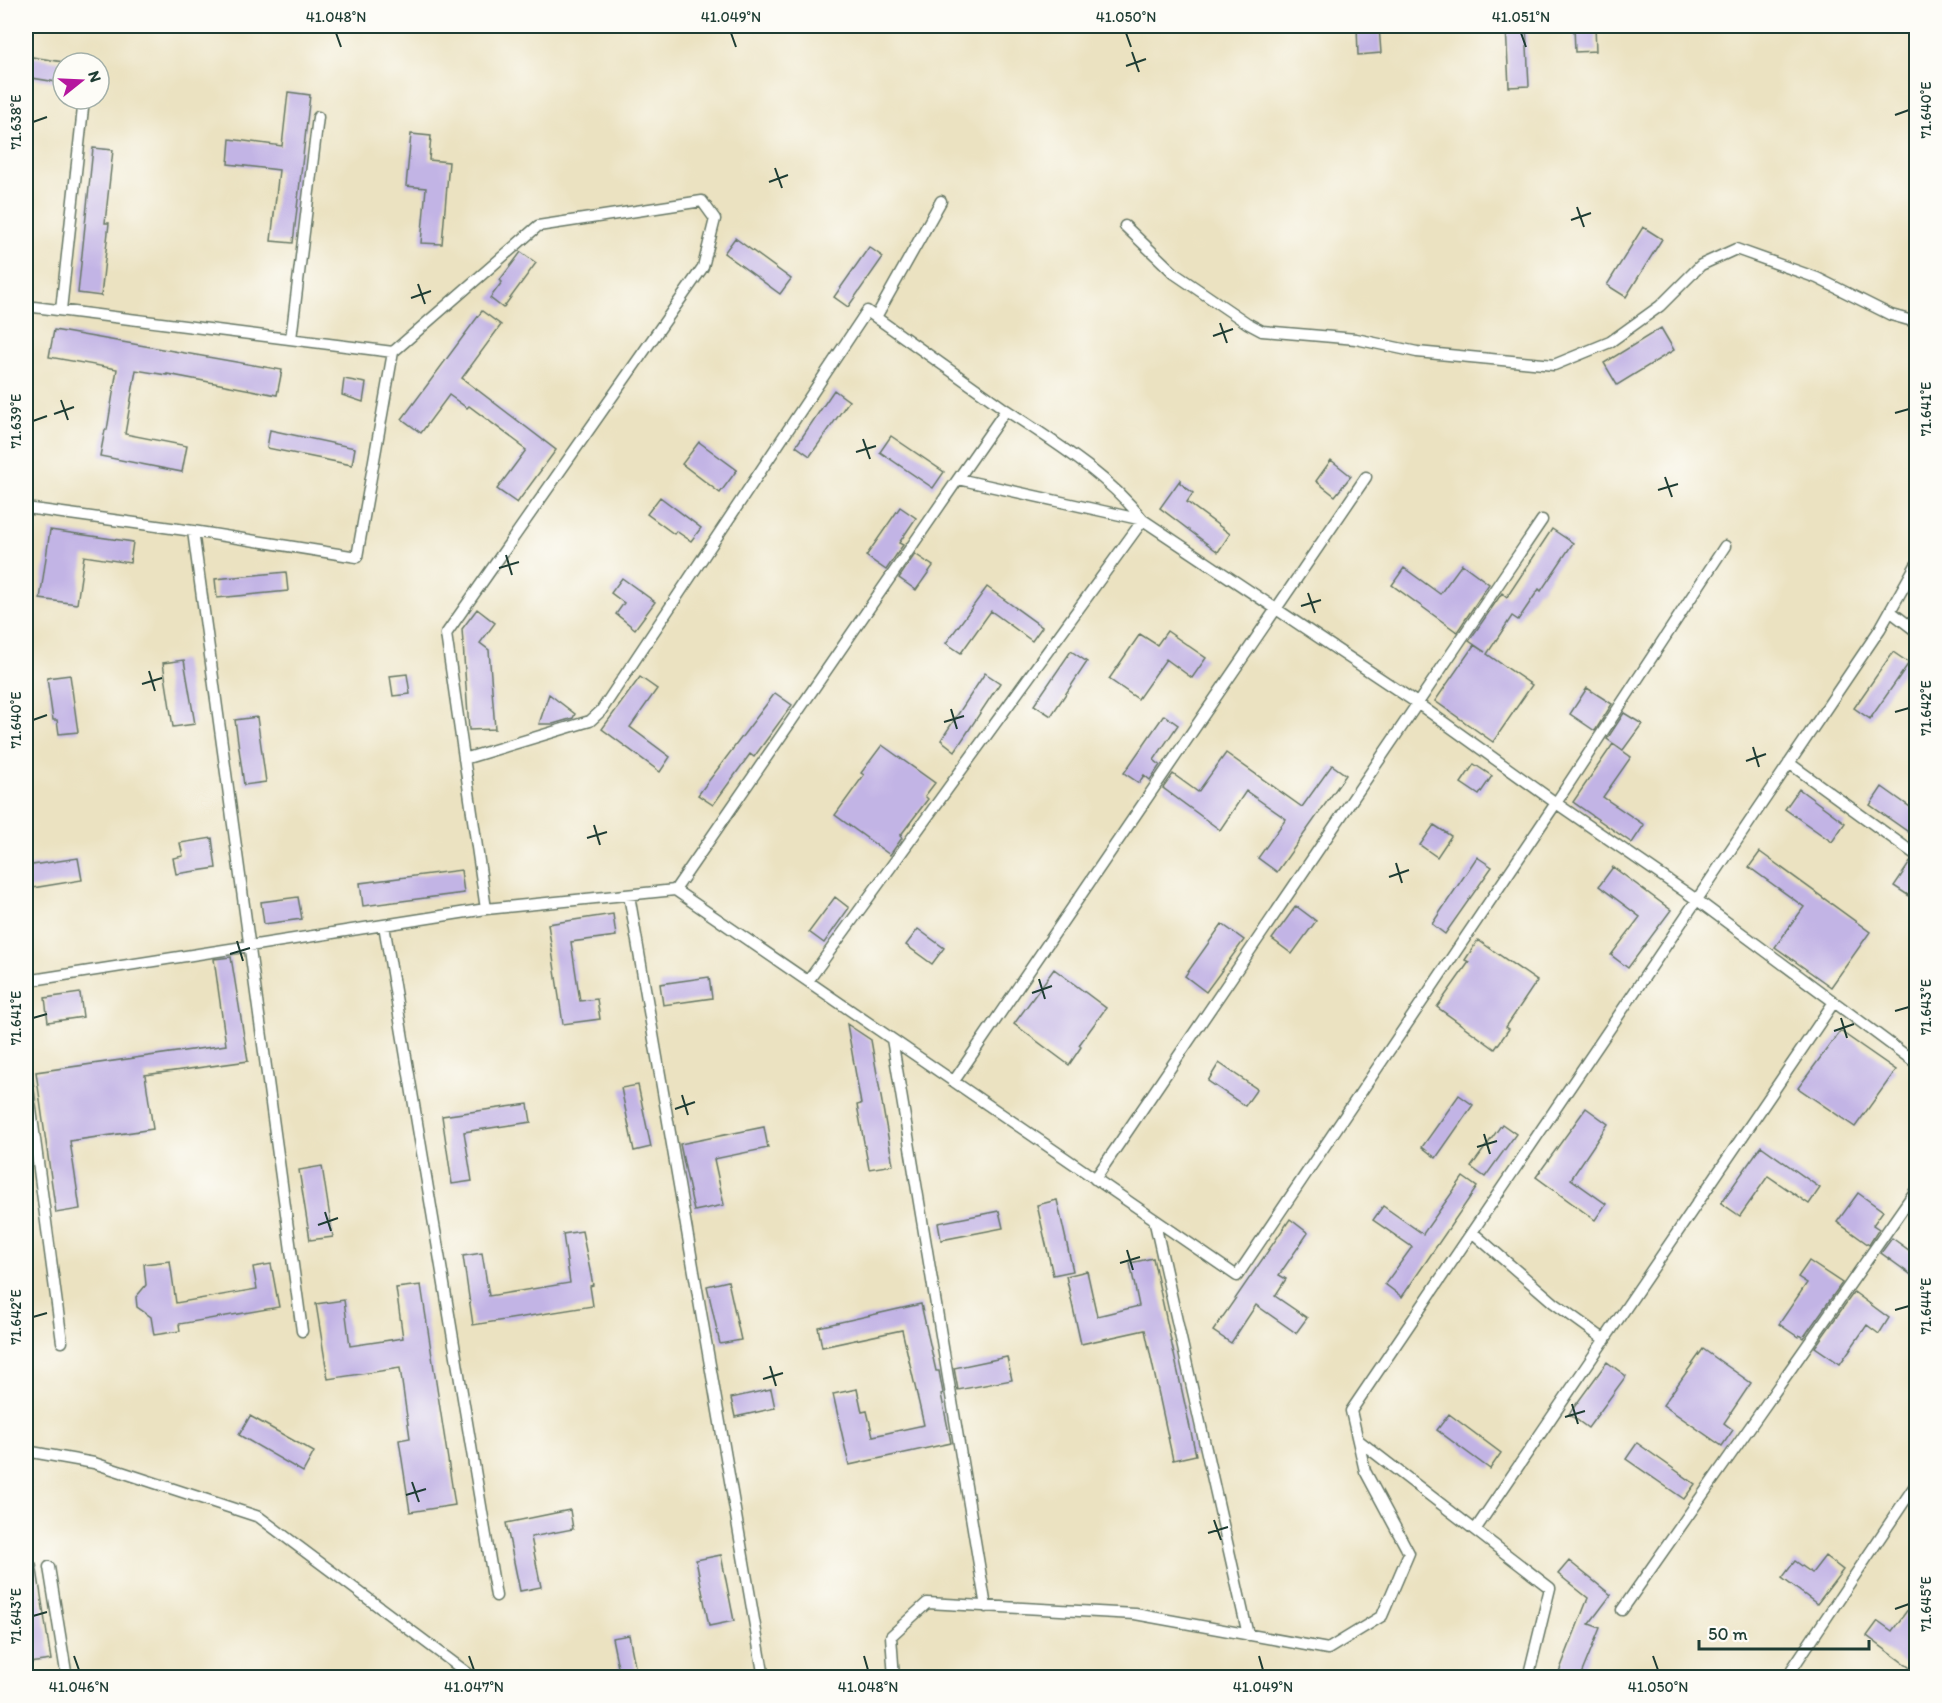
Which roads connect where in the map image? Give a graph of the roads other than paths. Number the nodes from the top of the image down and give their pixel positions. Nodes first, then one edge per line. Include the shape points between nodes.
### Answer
1 (83, 111) edge
2 (318, 117) dead end
3 (941, 201) dead end
4 (1125, 226) dead end
5 (26, 306) edge
6 (61, 310) junction
7 (876, 317) junction
8 (1917, 322) edge
9 (291, 339) junction
10 (393, 352) junction
11 (1006, 410) junction
12 (1366, 477) dead end
13 (958, 479) junction
14 (26, 508) edge
15 (1143, 520) junction
16 (1542, 520) dead end
17 (193, 531) junction
18 (1725, 546) dead end
19 (1917, 565) edge
20 (1276, 609) junction
21 (1890, 611) junction
22 (1917, 631) edge
23 (1417, 703) junction
24 (464, 759) junction
25 (1789, 763) junction
26 (1556, 803) junction
27 (1917, 855) edge
28 (675, 890) junction
29 (629, 894) junction
30 (1697, 900) junction
31 (486, 909) junction
32 (384, 925) junction
33 (249, 946) junction
34 (26, 981) edge
35 (808, 981) junction
36 (1834, 1002) junction
37 (892, 1039) junction
38 (1917, 1063) edge
39 (26, 1072) edge
40 (954, 1082) junction
41 (1095, 1179) junction
42 (1917, 1190) edge
43 (1154, 1219) junction
44 (1472, 1232) junction
45 (302, 1331) dead end
46 (1605, 1340) junction
47 (62, 1342) dead end
48 (1358, 1440) junction
49 (26, 1451) edge
50 (1917, 1484) edge
51 (1475, 1530) junction
52 (49, 1567) dead end
53 (496, 1596) dead end
54 (986, 1607) junction
55 (1622, 1611) dead end
56 (1248, 1635) junction
57 (1792, 1669) dead end
58 (67, 1677) edge
59 (474, 1677) edge
60 (764, 1677) edge
61 (894, 1677) edge
62 (1528, 1677) edge

1 - 6 lane
2 - 9 lane
3 - 7 lane
4 - 8 lane via 1175,274 1263,331 1356,339 1417,352 1554,365 1610,342 1660,306 1701,265 1736,249 1817,278 1891,315
5 - 6 lane
6 - 9 lane
7 - 11 lane
7 - 24 lane via 867,311 595,717
9 - 10 lane
10 - 17 lane via 357,557
10 - 24 lane via 538,226 702,201 715,219 703,267 446,634
11 - 13 lane
11 - 15 lane via 1064,448 1128,500
12 - 20 lane
13 - 15 lane
13 - 28 lane
14 - 17 lane
15 - 20 lane
15 - 35 lane
16 - 23 lane
17 - 33 lane
18 - 26 lane
19 - 21 lane
20 - 23 lane
20 - 40 lane
21 - 22 lane
21 - 25 lane
23 - 26 lane
23 - 41 lane
24 - 31 lane
25 - 27 lane
25 - 30 lane
26 - 30 lane
26 - 43 lane via 1237,1276
28 - 29 lane
28 - 35 lane
29 - 31 lane
29 - 60 lane
30 - 36 lane
30 - 44 lane
31 - 32 lane
32 - 33 lane
32 - 53 lane
33 - 34 lane
33 - 45 lane
35 - 37 lane
36 - 38 lane
36 - 46 lane
37 - 40 lane
37 - 54 lane
39 - 47 lane
40 - 41 lane
41 - 43 lane
42 - 55 lane
43 - 56 lane
44 - 46 lane via 1554,1303
44 - 48 lane via 1351,1411
46 - 51 lane
48 - 51 lane
48 - 56 lane via 1365,1471 1409,1553 1382,1616 1328,1649
49 - 59 lane via 94,1463 259,1517
50 - 57 lane
51 - 62 lane via 1550,1588
52 - 58 lane
54 - 56 lane via 1135,1614
54 - 61 lane via 927,1603 891,1636

